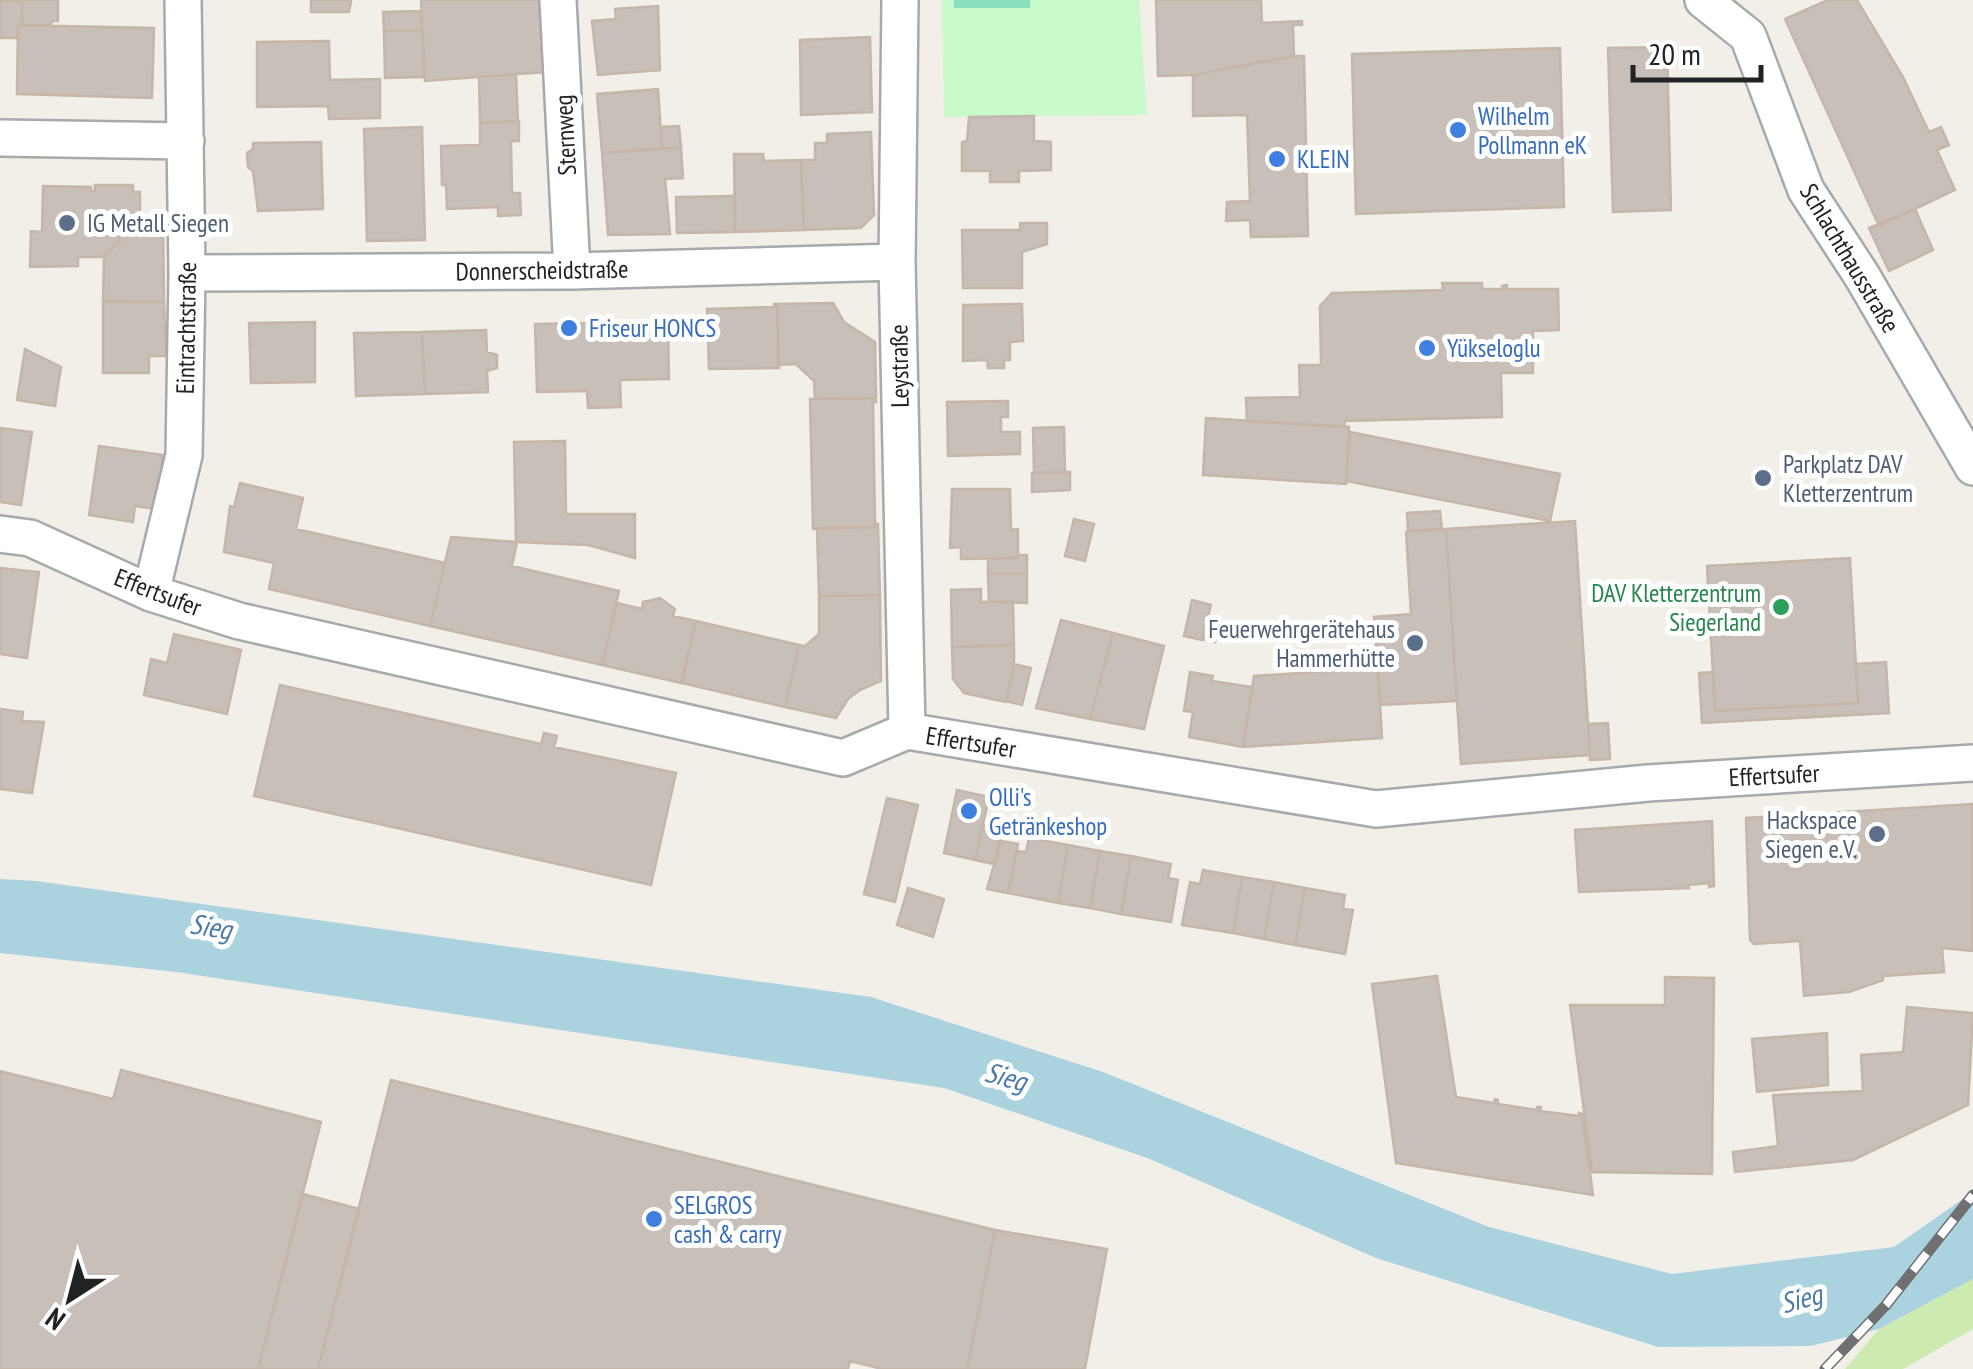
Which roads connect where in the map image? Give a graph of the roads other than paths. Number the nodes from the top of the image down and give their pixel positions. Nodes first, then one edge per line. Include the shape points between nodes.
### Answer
1 (183, 0) edge
2 (558, 0) edge
3 (900, 0) edge
4 (1703, 0) edge
5 (0, 138) edge
6 (186, 142) junction
7 (897, 262) junction
8 (572, 271) junction
9 (187, 274) junction
10 (1973, 467) edge
11 (0, 534) edge
12 (151, 593) junction
13 (908, 731) junction
14 (1973, 763) edge

1 - 6 street, Eintrachtstraße
2 - 8 street, Sternweg
3 - 7 street, Leystraße
4 - 10 street, Schlachthausstraße via 1748,36 1806,190
5 - 6 street
6 - 9 street, Eintrachtstraße
7 - 8 street, Donnerscheidstraße
7 - 13 street, Leystraße
8 - 9 street, Donnerscheidstraße
9 - 12 street, Eintrachtstraße via 184,456
11 - 12 street, Effertsufer via 30,538
12 - 13 street, Effertsufer via 239,621 842,758
13 - 14 street, Effertsufer via 1376,809 1648,783

